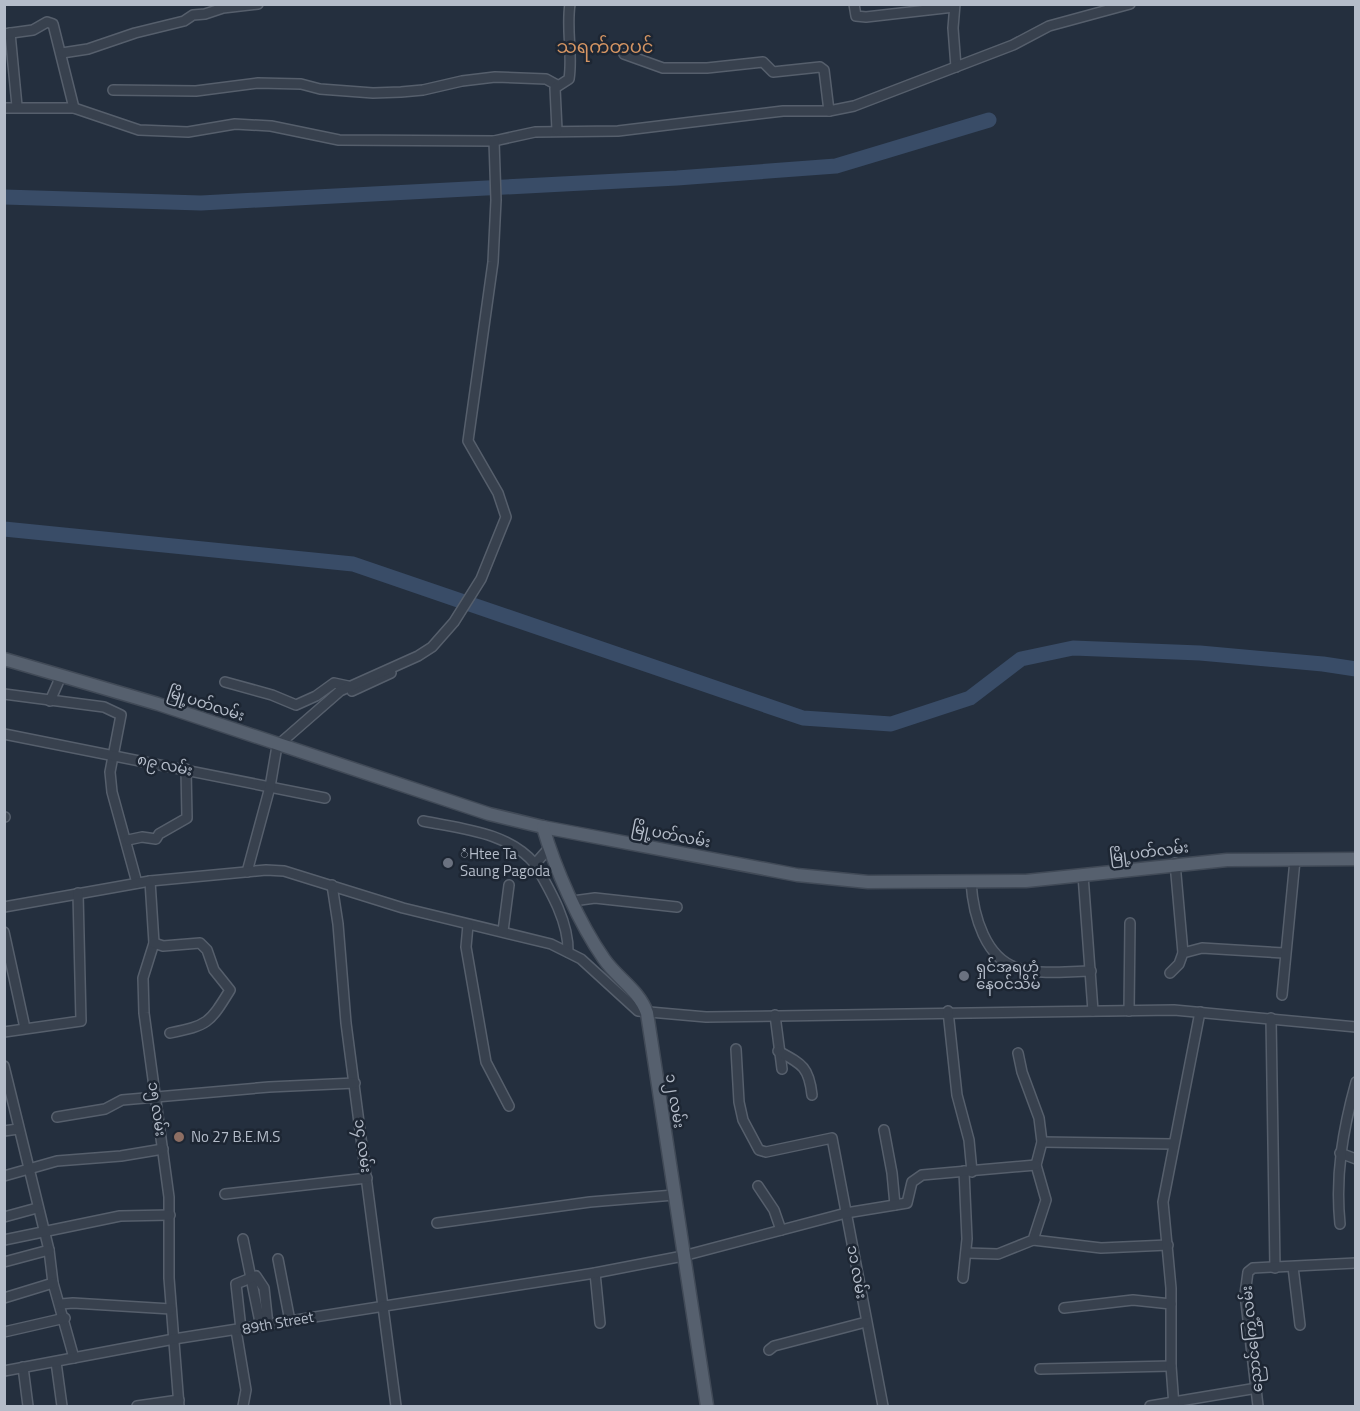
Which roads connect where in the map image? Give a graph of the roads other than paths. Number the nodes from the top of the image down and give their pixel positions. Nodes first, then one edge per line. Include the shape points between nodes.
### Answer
1 (258, 4) edge
2 (570, 4) edge
3 (854, 4) edge
4 (1129, 5) edge
5 (955, 6) edge
6 (7, 34) edge
7 (62, 53) junction
8 (624, 54) dead end
9 (956, 67) junction
10 (557, 85) junction
11 (113, 90) dead end
12 (17, 106) junction
13 (4, 108) edge
14 (74, 108) junction
15 (829, 111) junction
16 (557, 130) junction
17 (494, 141) junction
18 (465, 610) junction
19 (4, 659) edge
20 (61, 676) junction
21 (225, 682) dead end
22 (348, 686) junction
23 (4, 694) edge
24 (332, 699) junction
25 (50, 702) junction
26 (4, 734) edge
27 (277, 746) junction
28 (113, 754) junction
29 (186, 769) junction
30 (270, 787) junction
31 (325, 798) dead end
32 (423, 821) dead end
33 (543, 827) junction
34 (128, 840) junction
35 (549, 848) junction
36 (1356, 859) edge
37 (1295, 860) junction
38 (1175, 863) junction
39 (535, 864) junction
40 (247, 872) junction
41 (1083, 875) junction
42 (150, 881) junction
43 (971, 882) junction
44 (137, 883) junction
45 (332, 885) junction
46 (509, 885) dead end
47 (78, 893) junction
48 (573, 901) junction
49 (677, 907) dead end
50 (4, 908) edge
51 (1130, 923) dead end
52 (468, 925) junction
53 (503, 931) junction
54 (4, 932) edge
55 (154, 943) junction
56 (568, 952) junction
57 (1183, 953) junction
58 (1284, 953) junction
59 (1091, 971) junction
60 (10, 973) edge
61 (1170, 973) dead end
62 (1282, 995) dead end
63 (948, 1011) junction
64 (1093, 1011) junction
65 (1129, 1011) junction
66 (1200, 1012) junction
67 (647, 1013) junction
68 (775, 1015) junction
69 (1271, 1018) junction
70 (1356, 1027) edge
71 (25, 1028) junction
72 (4, 1032) edge
73 (170, 1033) dead end
74 (736, 1049) dead end
75 (778, 1051) junction
76 (1018, 1053) dead end
77 (4, 1066) edge
78 (782, 1069) dead end
79 (6, 1081) edge
80 (1356, 1082) edge
81 (355, 1083) junction
82 (812, 1095) dead end
83 (7, 1096) edge
84 (156, 1097) junction
85 (509, 1106) dead end
86 (57, 1117) dead end
87 (18, 1129) junction
88 (4, 1131) edge
89 (884, 1131) dead end
90 (1042, 1142) junction
91 (1173, 1144) junction
92 (163, 1149) junction
93 (1340, 1153) junction
94 (1356, 1159) edge
95 (1036, 1165) junction
96 (28, 1170) junction
97 (968, 1172) junction
98 (4, 1176) edge
99 (367, 1178) junction
100 (758, 1186) dead end
101 (225, 1194) dead end
102 (674, 1196) junction
103 (895, 1205) junction
104 (37, 1208) junction
105 (846, 1213) junction
106 (170, 1215) junction
107 (4, 1217) edge
108 (437, 1223) dead end
109 (1340, 1224) dead end
110 (781, 1230) junction
111 (43, 1231) junction
112 (243, 1239) dead end
113 (4, 1240) edge
114 (1033, 1240) junction
115 (1168, 1245) junction
116 (49, 1250) junction
117 (966, 1252) junction
118 (683, 1256) junction
119 (278, 1258) dead end
120 (4, 1262) edge
121 (1356, 1263) edge
122 (1293, 1267) junction
123 (1275, 1268) junction
124 (595, 1273) junction
125 (251, 1277) junction
126 (963, 1278) dead end
127 (53, 1283) junction
128 (285, 1285) junction
129 (264, 1288) junction
130 (4, 1298) edge
131 (61, 1304) junction
132 (1171, 1304) junction
133 (383, 1305) junction
134 (1064, 1308) dead end
135 (171, 1309) junction
136 (65, 1318) junction
137 (290, 1321) junction
138 (866, 1322) junction
139 (600, 1323) dead end
140 (1300, 1325) dead end
141 (265, 1326) junction
142 (239, 1330) junction
143 (4, 1332) edge
144 (174, 1339) junction
145 (769, 1350) dead end
146 (74, 1358) junction
147 (56, 1362) junction
148 (1171, 1366) junction
149 (24, 1367) junction
150 (1040, 1369) dead end
151 (4, 1371) edge
152 (1257, 1388) junction
153 (179, 1403) edge
154 (1174, 1404) edge
155 (28, 1407) edge
156 (62, 1407) edge
157 (136, 1407) edge
158 (243, 1407) edge
159 (396, 1407) edge
160 (706, 1407) edge
161 (883, 1407) edge
162 (1150, 1407) edge
163 (1258, 1407) edge

1 - 7 street via 223,8 88,49
2 - 10 street via 569,79
3 - 5 street via 856,16 866,17
4 - 9 street via 1048,26 1013,45
5 - 9 street
6 - 7 street via 51,22
6 - 12 street
7 - 14 street
8 - 15 street via 663,68 763,62 773,72 820,67 826,78
9 - 15 street via 854,106
10 - 11 street via 546,79 495,77 423,90 373,93 258,83 196,91
10 - 16 street
12 - 13 street
12 - 14 street
14 - 17 street via 139,130 188,132 235,124 270,126 339,140
15 - 16 street via 783,111 618,131
16 - 17 street
17 - 18 street via 494,262 471,427 477,449 512,512 484,580
18 - 22 street via 432,647
18 - 24 street via 449,637 429,656
19 - 20 main road, မြို့ပတ်လမ်း
20 - 25 street
20 - 27 main road, မြို့ပတ်လမ်း via 158,704
21 - 22 street via 296,705 334,683
22 - 24 street
23 - 25 street
24 - 27 street
25 - 28 street via 117,711 121,715
26 - 28 street, ၈၉ လမ်း
27 - 30 street
27 - 33 main road, မြို့ပတ်လမ်း via 489,814
28 - 29 street, ၈၉ လမ်း
28 - 34 street via 112,792
29 - 30 street, ၈၉ လမ်း
29 - 34 street via 186,818 156,838
30 - 31 street, ၈၉ လမ်း
30 - 40 street
32 - 39 street via 504,840
33 - 35 main road, ၁၂ လမ်း
33 - 43 main road, မြို့ပတ်လမ်း via 797,875 868,882
34 - 44 street
35 - 39 street
35 - 48 main road, ၁၂ လမ်း
36 - 37 main road, မြို့ပတ်လမ်း
37 - 38 main road, မြို့ပတ်လမ်း
37 - 58 street
38 - 41 main road, မြို့ပတ်လမ်း
38 - 57 street
39 - 56 street via 558,910
40 - 42 street
40 - 45 street via 284,871
41 - 43 main road, မြို့ပတ်လမ်း
41 - 59 street
42 - 44 street
42 - 55 street, ၁၅ လမ်း
43 - 59 street via 976,912 988,944 1005,964 1028,971
44 - 47 street
45 - 52 street
45 - 81 street, ၁၄ လမ်း
46 - 53 street
47 - 50 street
47 - 71 street via 81,1021
48 - 49 street via 595,898
48 - 67 main road, ၁၂ လမ်း via 604,959 642,1000
51 - 65 street
52 - 53 street
52 - 85 street via 466,947 486,1062
53 - 56 street
54 - 60 street
55 - 73 street via 200,943 230,990 199,1027
55 - 84 street, ၁၅ လမ်း via 142,978
56 - 67 street via 581,959 630,1006
57 - 58 street via 1202,948
57 - 61 street
58 - 62 street
59 - 64 street
60 - 71 street
63 - 64 street
63 - 68 street
63 - 97 street via 957,1095 969,1140
64 - 65 street
65 - 66 street
66 - 69 street
66 - 91 street
67 - 68 street via 706,1017
67 - 102 main road, ၁၂ လမ်း
68 - 75 street
69 - 70 street
69 - 123 street
71 - 72 street
74 - 105 street, ၁၁ လမ်း via 743,1120 759,1150 766,1152 832,1138
75 - 78 street
75 - 82 street via 804,1066
76 - 90 street via 1039,1118
77 - 79 street
79 - 83 street
80 - 93 street
81 - 84 street
81 - 99 street, ၁၄ လမ်း
83 - 87 street
84 - 86 street via 122,1100 105,1109
84 - 92 street, ၁၅ လမ်း
87 - 88 street
87 - 96 street
89 - 103 street
90 - 91 street
90 - 95 street
91 - 115 street via 1163,1202
92 - 96 street via 57,1161
92 - 106 street, ၁၅ လမ်း
93 - 94 street
93 - 109 street
95 - 97 street
95 - 114 street via 1046,1200
96 - 98 street
96 - 104 street
97 - 103 street via 916,1177 907,1203
97 - 117 street
99 - 101 street
99 - 133 street, ၁၄ လမ်း
100 - 110 street via 774,1210
102 - 108 street via 590,1202
102 - 118 main road, ၁၂ လမ်း
103 - 105 street, 89th Street
104 - 107 street
104 - 111 street
105 - 110 street, 89th Street
105 - 138 street, ၁၁ လမ်း
106 - 111 street via 120,1216
106 - 135 street, ၁၅ လမ်း
110 - 118 street, 89th Street
111 - 113 street
111 - 116 street
112 - 125 street
114 - 115 street via 1101,1248
114 - 117 street via 998,1254
115 - 132 street
116 - 120 street
116 - 127 street
117 - 126 street
118 - 124 street, 89th Street
118 - 160 main road, ၁၂ လမ်း
119 - 128 street
121 - 122 street, ညောင်ကြွေ့လမ်း
122 - 123 street, ညောင်ကြွေ့လမ်း
122 - 140 street
123 - 152 street, ညောင်ကြွေ့လမ်း via 1254,1268 1245,1280
124 - 133 street, 89th Street
124 - 139 street
125 - 129 street via 256,1276
125 - 141 street
125 - 142 street via 236,1284
127 - 130 street
127 - 131 street
128 - 129 street
128 - 137 street
129 - 141 street
131 - 135 street
131 - 136 street
132 - 134 street via 1133,1300
132 - 148 street
133 - 137 street, 89th Street
133 - 159 street, ၁၄ လမ်း
135 - 144 street, ၁၅ လမ်း
136 - 143 street
136 - 146 street
137 - 141 street, 89th Street
138 - 145 street
138 - 161 street, ၁၁ လမ်း
141 - 142 street, 89th Street
142 - 144 street, 89th Street
142 - 158 street via 246,1390
144 - 146 street, 89th Street
144 - 153 street, ၁၅ လမ်း
146 - 147 street, 89th Street
147 - 149 street, 89th Street
147 - 156 street
148 - 150 street
148 - 154 street
149 - 151 street, 89th Street
149 - 155 street
152 - 154 street
152 - 163 street, ညောင်ကြွေ့လမ်း
153 - 157 street
154 - 162 street

